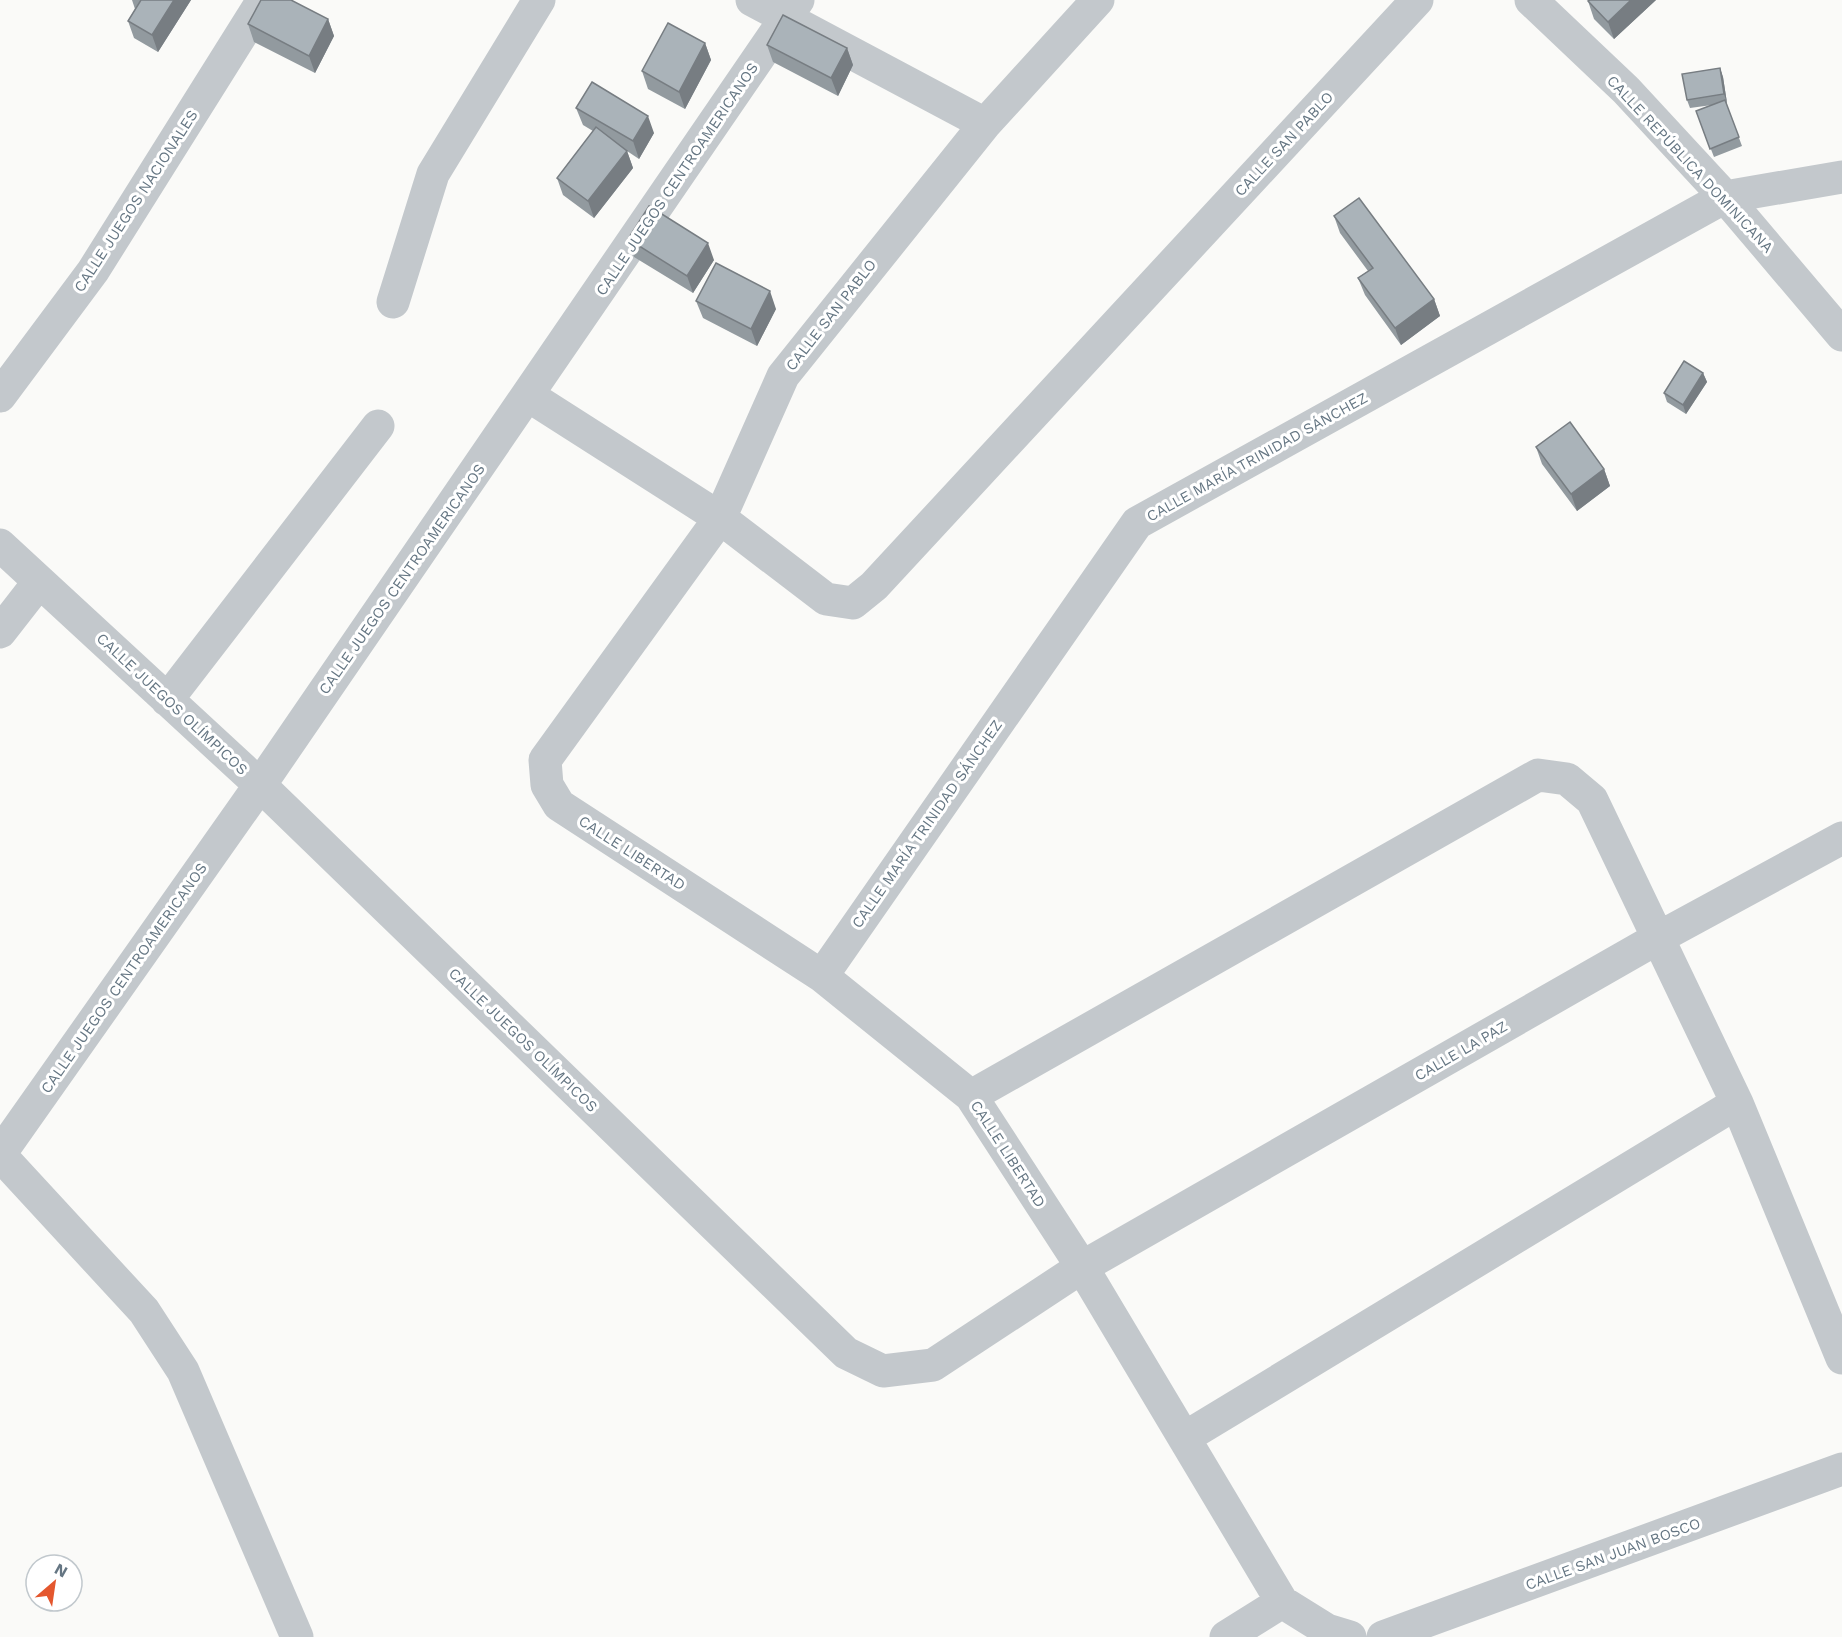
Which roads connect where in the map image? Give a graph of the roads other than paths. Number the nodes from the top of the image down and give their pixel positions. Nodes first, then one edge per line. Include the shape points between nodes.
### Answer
1 (263, 0) edge
2 (539, 0) edge
3 (752, 0) edge
4 (1098, 0) edge
5 (1417, 0) edge
6 (1531, 0) edge
7 (793, 9) edge
8 (985, 124) junction
9 (1842, 177) edge
10 (1725, 197) junction
11 (393, 302) dead end
12 (1842, 335) edge
13 (0, 396) edge
14 (529, 396) junction
15 (378, 426) dead end
16 (720, 518) junction
17 (0, 545) edge
18 (39, 582) junction
19 (0, 632) edge
20 (167, 700) junction
21 (547, 785) joint
22 (260, 786) junction
23 (1842, 838) edge
24 (1658, 938) junction
25 (822, 976) junction
26 (971, 1096) junction
27 (1737, 1103) junction
28 (0, 1155) edge
29 (1082, 1268) junction
30 (1842, 1358) edge
31 (1184, 1438) junction
32 (1842, 1469) edge
33 (1282, 1602) junction
34 (297, 1637) edge
35 (1226, 1637) edge
36 (1350, 1637) edge
37 (1383, 1637) edge

1 - 13 street, CALLE JUEGOS NACIONALES via 93,271
2 - 11 street via 433,174
3 - 7 street
4 - 8 street, CALLE SAN PABLO
5 - 16 street, CALLE SAN PABLO via 874,586 853,603 826,599
6 - 10 street, CALLE REPÚBLICA DOMINICANA via 1626,90
7 - 8 street
7 - 14 street, CALLE JUEGOS CENTROAMERICANOS
8 - 16 street, CALLE SAN PABLO via 783,376
9 - 10 street, CALLE MARÍA TRINIDAD SÁNCHEZ
10 - 12 street, CALLE REPÚBLICA DOMINICANA
10 - 25 street, CALLE MARÍA TRINIDAD SÁNCHEZ via 1137,523
14 - 16 street
14 - 22 street, CALLE JUEGOS CENTROAMERICANOS
15 - 20 street
16 - 21 street, CALLE SAN PABLO via 545,760
17 - 18 street, CALLE JUEGOS OLÍMPICOS
18 - 19 street
18 - 20 street, CALLE JUEGOS OLÍMPICOS
20 - 22 street, CALLE JUEGOS OLÍMPICOS
21 - 25 street, CALLE LIBERTAD via 559,805
22 - 28 street, CALLE JUEGOS CENTROAMERICANOS
22 - 29 street, CALLE JUEGOS OLÍMPICOS via 846,1353 883,1371 933,1365
23 - 24 street, CALLE LA PAZ
24 - 26 street via 1592,800 1567,780 1538,775
24 - 27 street
24 - 29 street, CALLE LA PAZ
25 - 26 street, CALLE LIBERTAD
26 - 29 street, CALLE LIBERTAD
27 - 30 street
27 - 31 street
28 - 34 street via 144,1311 183,1371
29 - 31 street, CALLE LIBERTAD
31 - 33 street, CALLE LIBERTAD
32 - 37 street, CALLE SAN JUAN BOSCO
33 - 35 street
33 - 36 street via 1327,1630

